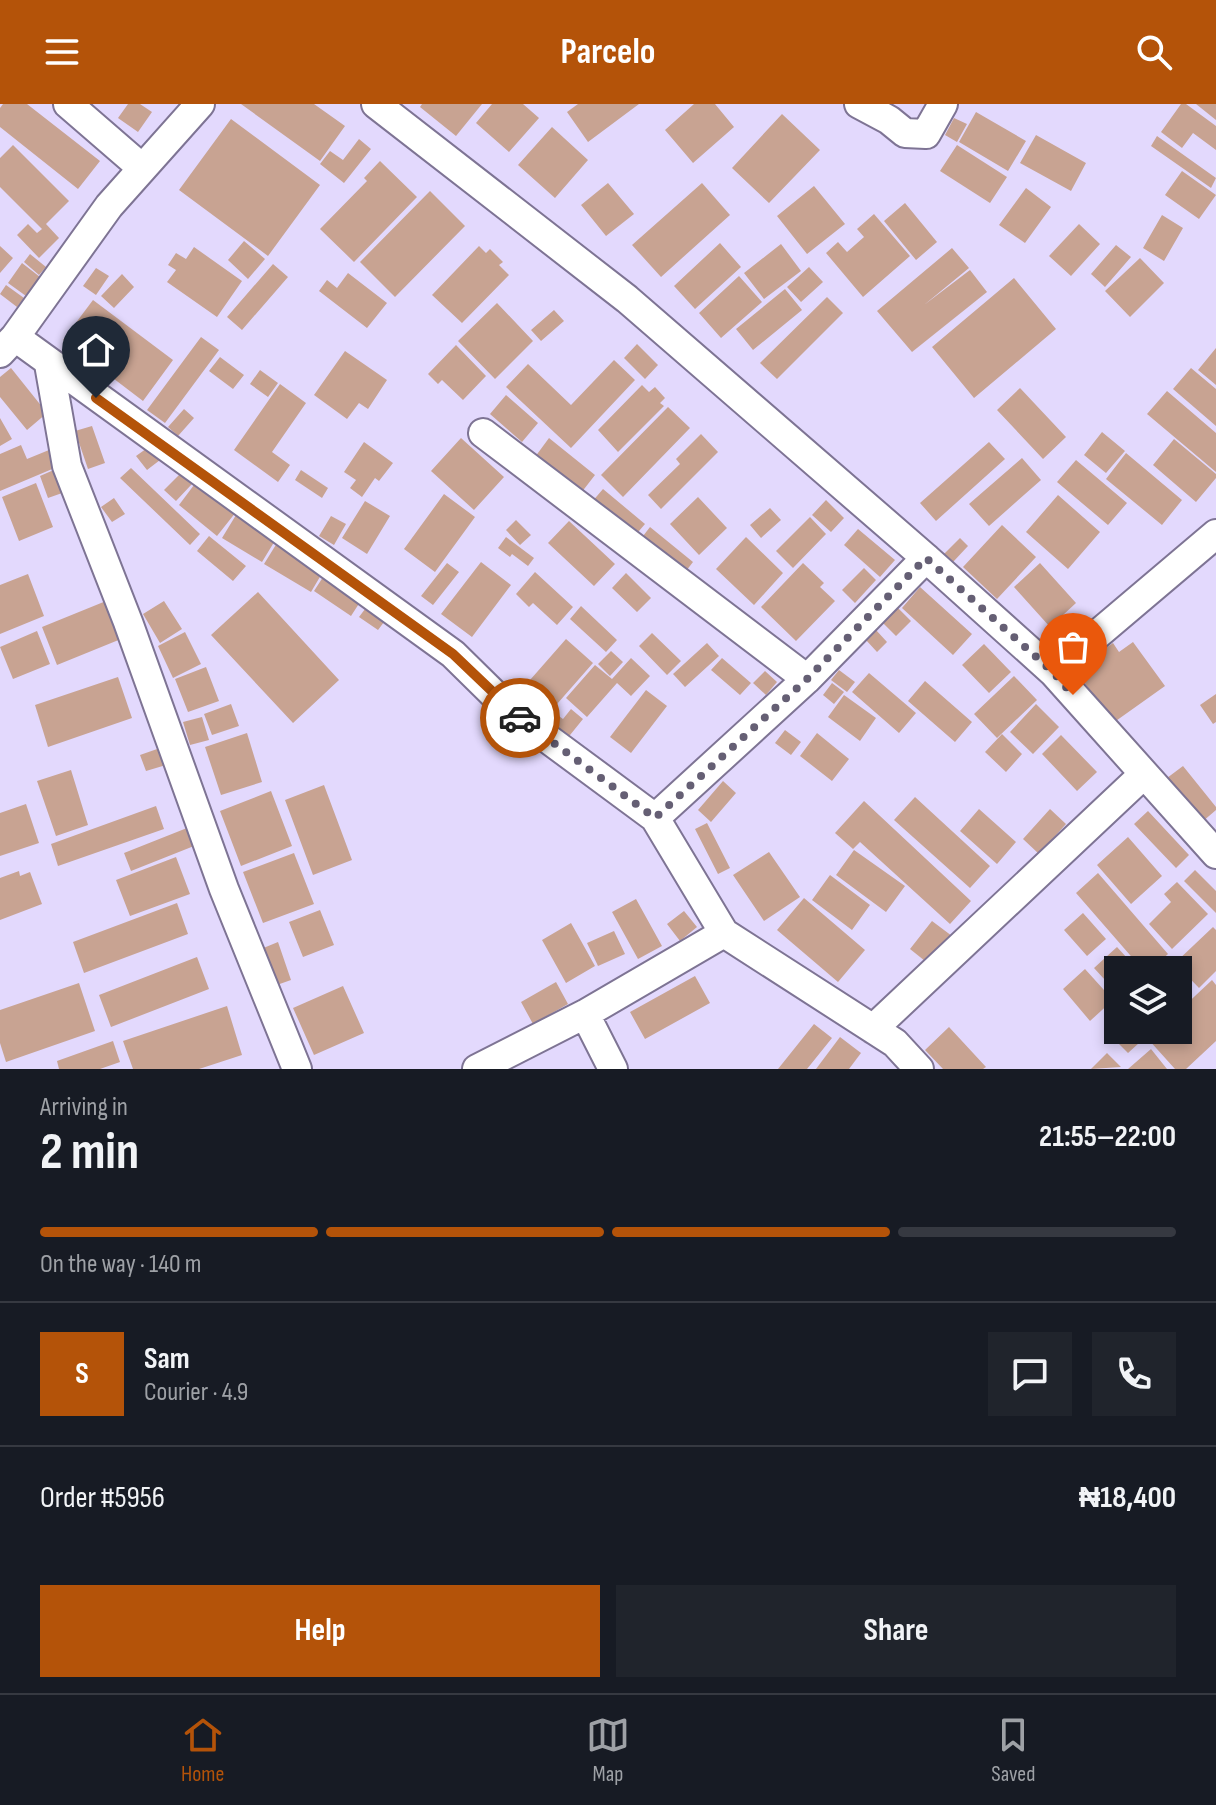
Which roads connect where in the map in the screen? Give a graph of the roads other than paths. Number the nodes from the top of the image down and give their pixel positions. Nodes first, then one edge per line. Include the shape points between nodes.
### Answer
1 (68, 104) edge
2 (200, 104) edge
3 (376, 104) edge
4 (859, 104) edge
5 (943, 104) edge
6 (142, 168) junction
7 (8, 345) edge
8 (49, 364) junction
9 (483, 433) dead end
10 (1216, 534) edge
11 (926, 558) junction
12 (1053, 672) junction
13 (807, 679) junction
14 (1143, 775) junction
15 (655, 818) junction
16 (1216, 854) edge
17 (724, 933) junction
18 (585, 1014) junction
19 (873, 1029) junction
20 (297, 1069) edge
21 (477, 1069) edge
22 (613, 1069) edge
23 (919, 1069) edge

1 - 6 street
2 - 6 street
3 - 11 street via 627,299
4 - 5 street via 905,133 926,134
6 - 7 street
7 - 8 street
8 - 15 street via 453,654 513,713
8 - 20 street via 67,466 224,889
9 - 13 street
10 - 12 street
11 - 12 street
11 - 13 street
12 - 14 street
13 - 15 street
14 - 16 street
14 - 19 street
15 - 17 street
17 - 18 street
17 - 19 street
18 - 21 street
18 - 22 street
19 - 23 street

